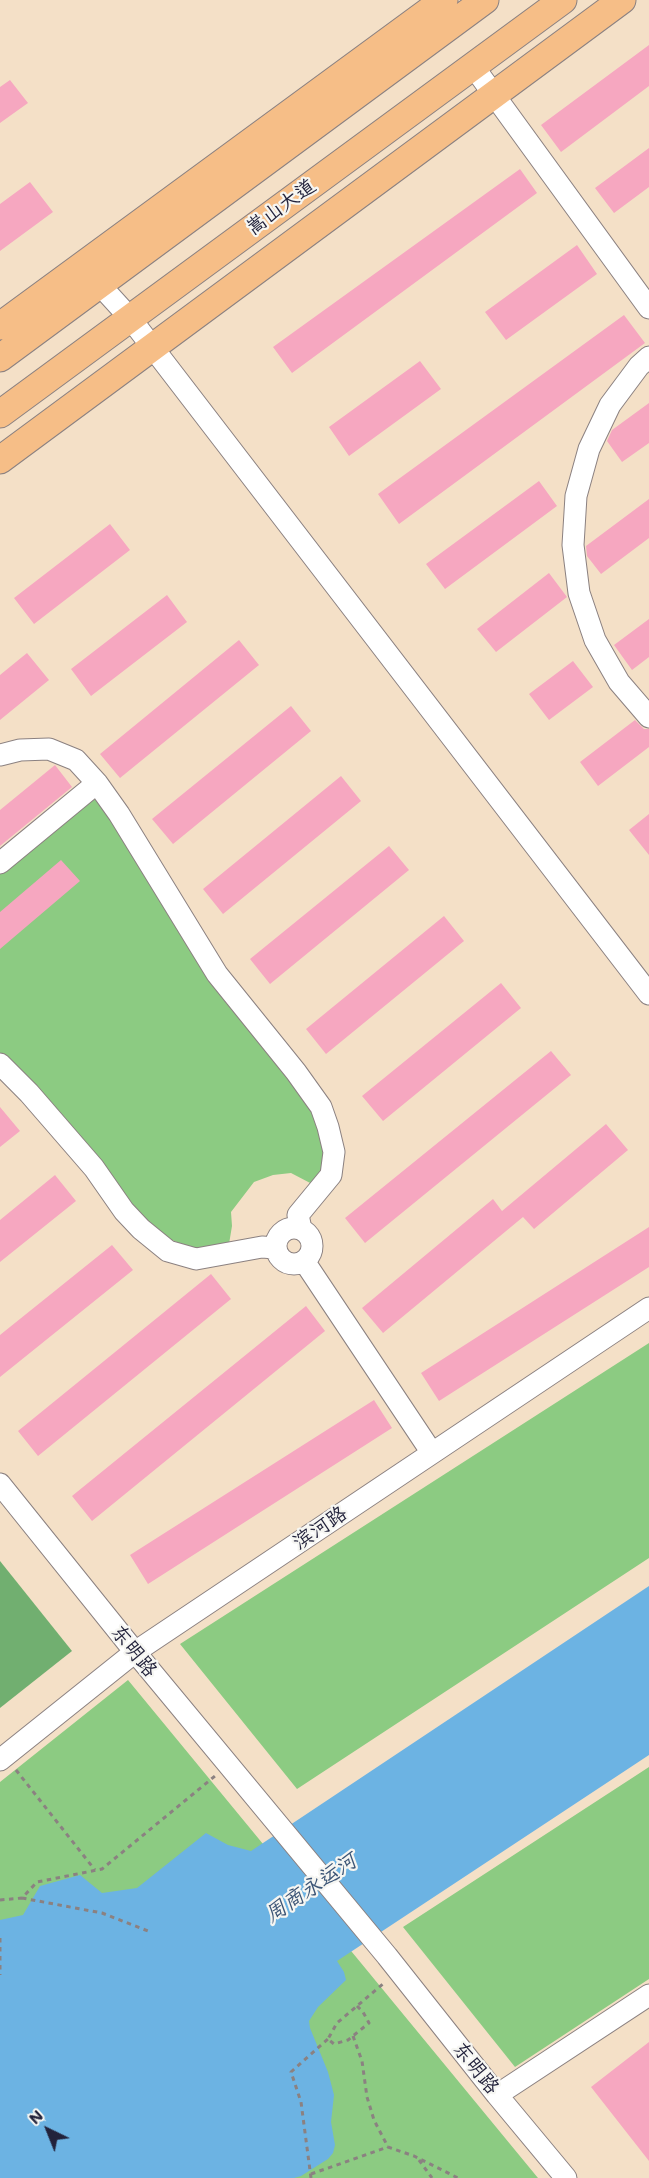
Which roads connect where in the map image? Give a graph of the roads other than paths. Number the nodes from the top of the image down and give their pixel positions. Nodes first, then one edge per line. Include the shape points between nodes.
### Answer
1 (444, 0) edge
2 (485, 0) edge
3 (563, 0) edge
4 (622, 0) edge
5 (473, 66) junction
6 (494, 95) junction
7 (99, 284) junction
8 (649, 308) edge
9 (130, 318) junction
10 (0, 326) edge
11 (153, 347) junction
12 (649, 357) edge
13 (0, 358) edge
14 (0, 414) edge
15 (0, 460) edge
16 (649, 717) edge
17 (0, 755) edge
18 (97, 783) junction
19 (0, 863) edge
20 (649, 994) edge
21 (0, 1064) edge
22 (302, 1229) junction
23 (275, 1248) junction
24 (304, 1261) junction
25 (649, 1308) edge
26 (432, 1453) junction
27 (0, 1484) edge
28 (135, 1652) junction
29 (3, 1758) edge
30 (649, 1995) edge
31 (497, 2095) junction
32 (566, 2178) edge

1 - 10 main road
2 - 7 main road
3 - 5 main road, 嵩山大道
4 - 6 main road
5 - 6 street
5 - 9 main road, 嵩山大道
6 - 8 street
6 - 11 main road
7 - 9 street
7 - 13 main road
9 - 11 street
9 - 14 main road, 嵩山大道
11 - 15 main road
11 - 20 street
12 - 16 street via 610,405 589,449 576,496 573,545 579,593 595,640 619,682
17 - 18 street via 49,749 76,760
18 - 19 street
18 - 22 street via 217,974 321,1107 334,1152 331,1175 298,1215
21 - 23 street via 94,1168 135,1223 168,1251 196,1259
22 - 23 street via 283,1231
22 - 24 street via 312,1244
23 - 24 street via 286,1263
24 - 26 street
25 - 26 street, 滨河路
26 - 28 street, 滨河路
27 - 28 street, 东明路
28 - 29 street, 滨河路
28 - 31 street, 东明路
30 - 31 street
31 - 32 street, 东明路

